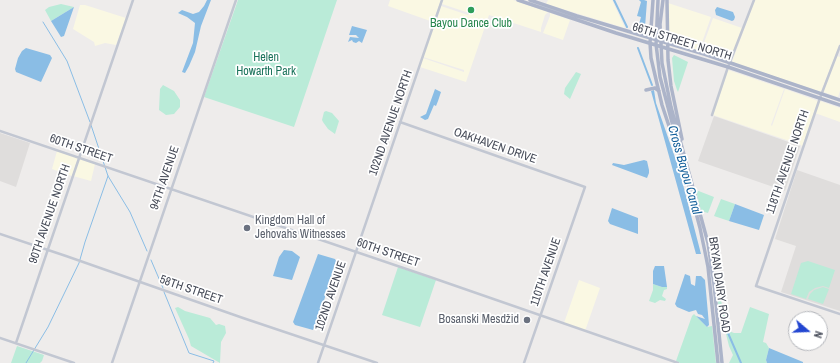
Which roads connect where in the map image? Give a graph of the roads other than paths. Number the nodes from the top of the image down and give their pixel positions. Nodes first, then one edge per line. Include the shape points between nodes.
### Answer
1 (133, 0) edge
2 (236, 0) edge
3 (442, 0) edge
4 (518, 0) edge
5 (530, 0) edge
6 (653, 0) edge
7 (658, 0) edge
8 (663, 0) edge
9 (667, 0) edge
10 (754, 0) edge
11 (524, 2) junction
12 (543, 5) junction
13 (651, 13) junction
14 (658, 24) junction
15 (667, 24) junction
16 (650, 27) junction
17 (667, 30) junction
18 (640, 35) junction
19 (659, 43) junction
20 (840, 46) edge
21 (681, 52) junction
22 (651, 58) junction
23 (668, 60) junction
24 (730, 62) junction
25 (660, 63) junction
26 (653, 64) junction
27 (728, 67) junction
28 (753, 75) junction
29 (770, 76) junction
30 (773, 82) junction
31 (791, 84) junction
32 (646, 90) dead end
33 (659, 91) junction
34 (820, 96) junction
35 (840, 100) edge
36 (840, 105) edge
37 (712, 115) dead end
38 (400, 122) junction
39 (0, 131) edge
40 (79, 158) junction
41 (686, 162) junction
42 (685, 173) junction
43 (585, 187) joint
44 (171, 189) junction
45 (0, 234) edge
46 (47, 250) junction
47 (356, 252) junction
48 (140, 282) junction
49 (840, 314) edge
50 (540, 316) junction
51 (0, 338) edge
52 (16, 343) junction
53 (324, 345) junction
54 (74, 363) edge
55 (112, 363) edge
56 (318, 363) edge
57 (377, 363) edge
58 (524, 363) edge
59 (678, 363) edge
60 (718, 363) edge
61 (722, 363) edge

1 - 40 street, 90TH AVENUE NORTH
2 - 44 street, 94TH AVENUE
3 - 38 street, 102ND AVENUE NORTH
4 - 11 main road, 66TH STREET NORTH
5 - 12 main road, 66TH STREET NORTH
6 - 13 main road
7 - 14 main road, BRYAN DAIRY ROAD
8 - 14 main road, BRYAN DAIRY ROAD
9 - 15 main road
10 - 24 street
11 - 12 main road
11 - 19 main road, 66TH STREET NORTH
12 - 18 main road, 66TH STREET NORTH
13 - 15 main road via 654,28 663,30
13 - 16 main road
14 - 25 main road, BRYAN DAIRY ROAD via 656,44
15 - 17 main road
16 - 18 main road via 648,32
16 - 19 main road
16 - 19 main road
17 - 19 main road
17 - 19 main road
18 - 19 main road, 66TH STREET NORTH
19 - 21 main road, 66TH STREET NORTH
19 - 22 main road
19 - 22 main road
19 - 23 main road
19 - 24 main road, 66TH STREET NORTH
20 - 34 street, 118TH AVENUE NORTH
21 - 23 main road via 673,52
21 - 27 main road, 66TH STREET NORTH
22 - 26 main road
23 - 26 main road via 657,57
23 - 41 main road
24 - 27 street
24 - 29 main road, 66TH STREET NORTH
25 - 41 main road, BRYAN DAIRY ROAD
25 - 42 main road, BRYAN DAIRY ROAD via 665,99
26 - 33 main road
27 - 28 main road, 66TH STREET NORTH
27 - 37 street
28 - 29 main road via 768,78
28 - 30 main road, 66TH STREET NORTH
29 - 31 main road, 66TH STREET NORTH
30 - 31 main road
30 - 34 main road, 66TH STREET NORTH
31 - 34 main road, 66TH STREET NORTH
32 - 33 main road via 655,88
33 - 42 main road via 668,127
34 - 35 main road, 66TH STREET NORTH
34 - 36 main road, 66TH STREET NORTH
34 - 49 street, 118TH AVENUE NORTH via 756,286
38 - 43 street, OAKHAVEN DRIVE
38 - 47 street, 102ND AVENUE NORTH
39 - 40 street, 60TH STREET
40 - 44 street, 60TH STREET
40 - 46 street, 90TH AVENUE NORTH
41 - 61 main road, BRYAN DAIRY ROAD via 708,243
42 - 60 main road, BRYAN DAIRY ROAD via 708,267
43 - 50 street, 110TH AVENUE
44 - 47 street, 60TH STREET
44 - 48 street, 94TH AVENUE
45 - 46 street, 58TH STREET
46 - 48 street, 58TH STREET
46 - 52 street, 90TH AVENUE NORTH
47 - 50 street, 60TH STREET
47 - 53 street, 102ND AVENUE
48 - 53 street, 58TH STREET
48 - 55 street, 94TH AVENUE
50 - 58 street, 110TH AVENUE
50 - 59 street, 60TH STREET
51 - 52 street
52 - 54 street
53 - 56 street
53 - 57 street, 58TH STREET

